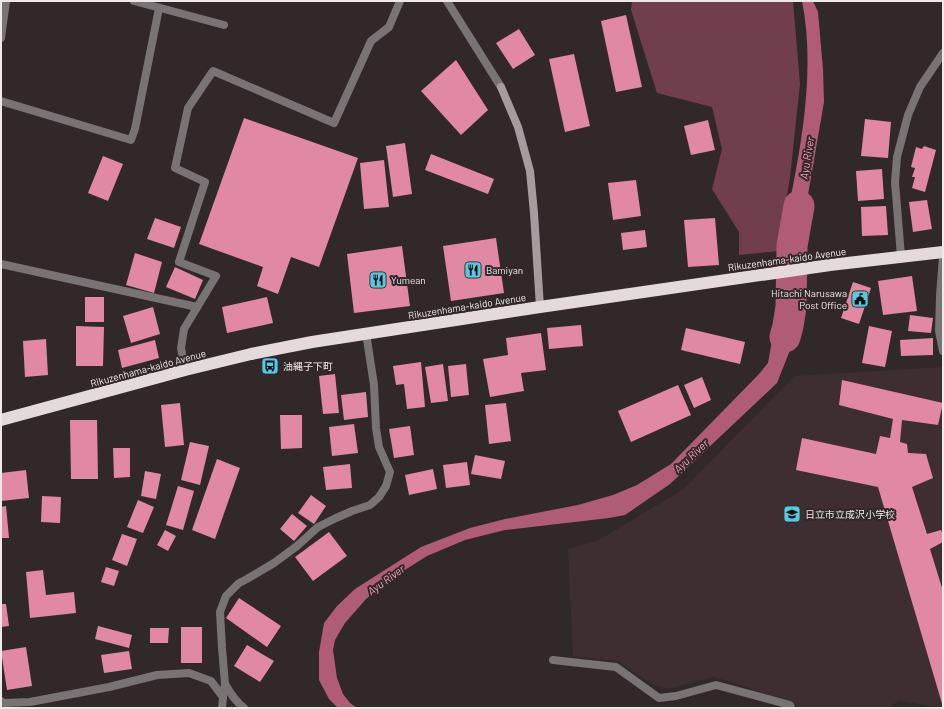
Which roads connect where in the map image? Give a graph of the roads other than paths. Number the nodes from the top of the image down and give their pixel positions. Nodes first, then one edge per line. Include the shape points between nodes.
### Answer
1 (6, 1) edge
2 (134, 1) edge
3 (400, 1) edge
4 (447, 1) edge
5 (159, 8) junction
6 (224, 25) dead end
7 (1, 38) edge
8 (943, 53) edge
9 (1, 101) edge
10 (943, 252) edge
11 (900, 256) junction
12 (943, 256) edge
13 (1, 264) edge
14 (197, 307) junction
15 (540, 307) junction
16 (366, 333) junction
17 (943, 351) edge
18 (185, 370) junction
19 (1, 420) edge
20 (554, 660) dead end
21 (225, 684) junction
22 (223, 697) junction
23 (1, 701) edge
24 (222, 708) edge
25 (244, 708) edge
26 (791, 708) edge

1 - 7 street
2 - 5 street
3 - 14 street via 389,27 371,41 334,123 213,71 188,108 175,168 205,182 179,262 216,276
4 - 15 street via 501,86 518,127 530,171
5 - 6 street
5 - 9 street via 131,140
8 - 11 street via 920,87 908,115 897,157 895,182
10 - 11 highway, Rikuzenhama-kaido Avenue
11 - 15 highway, Rikuzenhama-kaido Avenue
12 - 17 street via 939,331
13 - 14 street
14 - 18 street via 184,329 181,348
15 - 16 highway, Rikuzenhama-kaido Avenue
16 - 18 highway, Rikuzenhama-kaido Avenue
16 - 21 street via 374,385 379,447 390,472 386,486 380,497 370,505 341,515 318,527 274,563 238,583 226,596 220,612
18 - 19 highway, Rikuzenhama-kaido Avenue
20 - 26 street via 616,667 659,698 716,685 790,705
21 - 22 street
21 - 25 street via 238,704
22 - 23 street via 211,681 189,673 157,675 30,702
22 - 24 street

